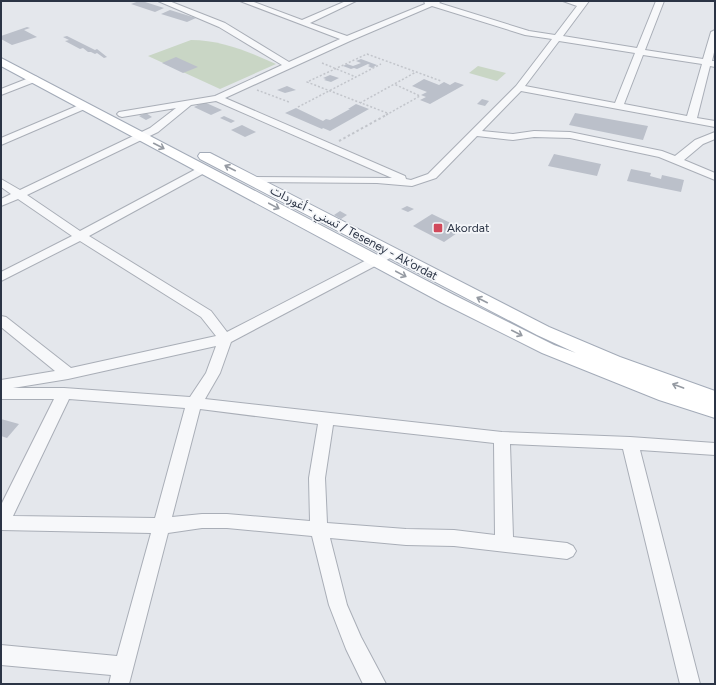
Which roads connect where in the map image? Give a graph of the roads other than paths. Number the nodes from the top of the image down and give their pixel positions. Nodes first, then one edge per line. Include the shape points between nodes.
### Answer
1 (162, 1) edge
2 (244, 1) edge
3 (352, 1) edge
4 (423, 1) edge
5 (567, 1) edge
6 (660, 1) edge
7 (435, 2) edge
8 (270, 3) dead end
9 (583, 3) edge
10 (260, 7) junction
11 (302, 22) junction
12 (715, 32) edge
13 (558, 38) junction
14 (347, 39) junction
15 (1, 50) edge
16 (639, 51) junction
17 (1, 61) edge
18 (711, 63) edge
19 (289, 66) junction
20 (34, 79) junction
21 (519, 88) junction
22 (1, 92) edge
23 (217, 98) junction
24 (188, 103) junction
25 (84, 106) junction
26 (618, 107) junction
27 (122, 114) junction
28 (691, 120) junction
29 (715, 124) edge
30 (147, 133) junction
31 (474, 133) junction
32 (715, 135) edge
33 (1, 142) edge
34 (677, 160) junction
35 (204, 169) junction
36 (715, 177) edge
37 (251, 179) junction
38 (1, 182) edge
39 (412, 183) junction
40 (19, 194) junction
41 (1, 203) edge
42 (80, 236) junction
43 (390, 253) junction
44 (375, 260) junction
45 (1, 277) edge
46 (1, 320) edge
47 (225, 339) junction
48 (68, 374) junction
49 (1, 385) edge
50 (64, 393) junction
51 (1, 394) edge
52 (715, 398) edge
53 (194, 403) junction
54 (715, 411) edge
55 (326, 419) junction
56 (502, 438) junction
57 (630, 443) junction
58 (715, 448) edge
59 (1, 522) edge
60 (162, 526) junction
61 (319, 529) junction
62 (504, 543) junction
63 (567, 551) dead end
64 (1, 656) edge
65 (122, 675) edge
66 (376, 684) edge
67 (690, 684) edge

1 - 19 street via 222,25
2 - 10 street
3 - 11 street
4 - 7 street
5 - 9 street
6 - 16 street
7 - 13 street via 516,30
7 - 14 street
8 - 10 street
9 - 13 street
10 - 11 street
11 - 14 street
12 - 18 street
13 - 16 street
13 - 21 street
14 - 19 street
15 - 27 main road, تسني - أغوردات / Teseney - Ak'ordat
16 - 18 street
16 - 26 street
17 - 20 main road
18 - 28 street
19 - 23 street
20 - 22 street
20 - 25 main road
21 - 26 street
21 - 31 street
23 - 24 street
23 - 39 street
24 - 27 street
24 - 30 street
25 - 30 main road
25 - 33 street
26 - 28 street
27 - 30 main road, تسني - أغوردات / Teseney - Ak'ordat
28 - 29 street
30 -> 35 main road
37 -> 30 main road, تسني - أغوردات / Teseney - Ak'ordat
30 - 40 street
31 - 34 street via 512,137 534,134 570,135 635,148
31 - 39 street via 432,176
32 - 34 street via 699,142
34 - 36 street
35 - 42 street
35 -> 44 main road
37 - 39 street via 377,180
37 - 43 main road, تسني - أغوردات / Teseney - Ak'ordat
38 - 40 street
40 - 41 street
40 - 42 street
42 - 45 street
42 - 47 street via 206,314
43 - 44 street
52 -> 43 main road, تسني - أغوردات / Teseney - Ak'ordat via 613,362 543,331
44 - 47 street
44 -> 54 main road via 548,348 645,388
46 - 48 street
47 - 48 street
47 - 53 street via 209,383
48 - 49 street
50 - 51 street
50 - 53 street
50 - 59 street
53 - 55 street
53 - 60 street
55 - 56 street
55 - 61 street via 317,478
56 - 57 street
56 - 62 street
57 - 58 street
57 - 67 street
59 - 60 street
60 - 61 street via 227,521
60 - 65 street
61 - 62 street
61 - 66 street via 338,605 370,678
62 - 63 street
64 - 65 street

